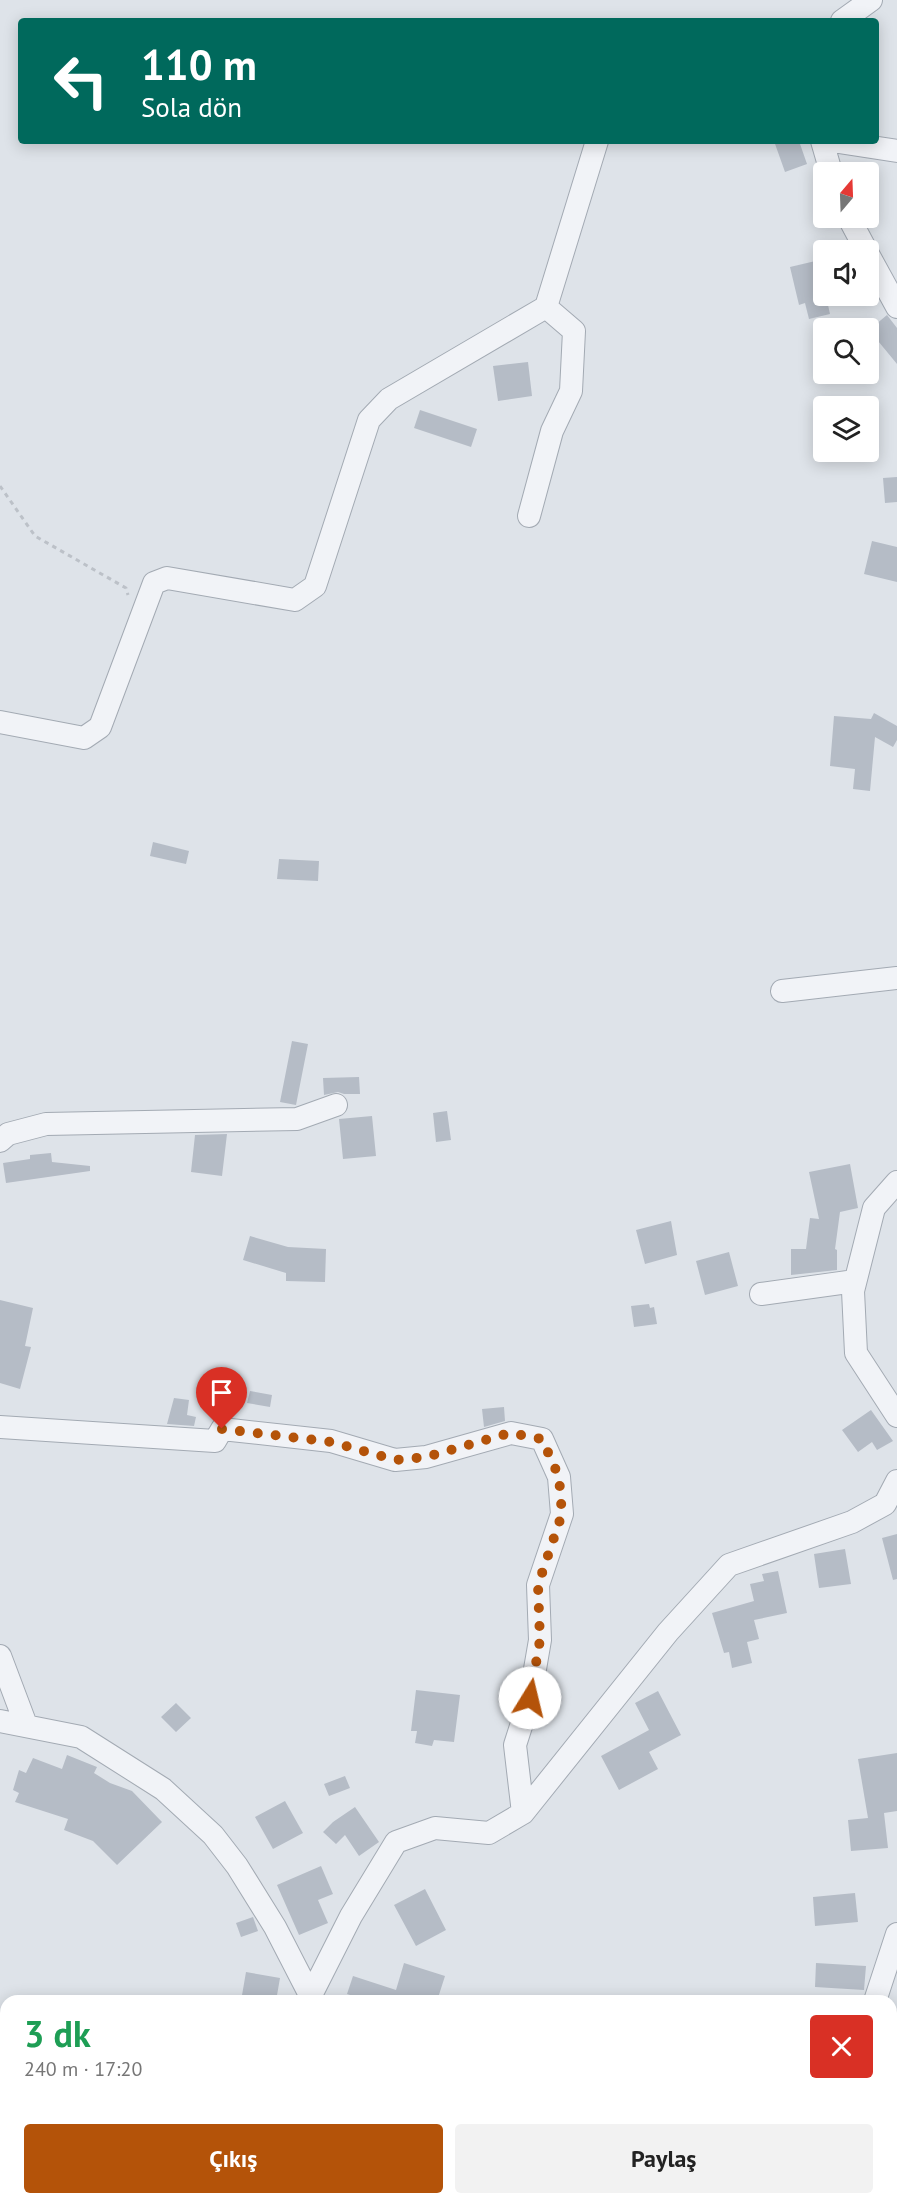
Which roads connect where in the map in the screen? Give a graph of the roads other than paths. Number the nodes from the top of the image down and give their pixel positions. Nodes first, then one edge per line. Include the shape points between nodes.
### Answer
1 (871, 0) edge
2 (846, 18) edge
3 (596, 144) edge
4 (823, 144) edge
5 (852, 144) edge
6 (897, 151) edge
7 (828, 162) edge
8 (879, 274) edge
9 (546, 307) junction
10 (897, 307) edge
11 (529, 516) dead end
12 (0, 722) edge
13 (897, 978) edge
14 (782, 991) dead end
15 (336, 1105) dead end
16 (0, 1141) edge
17 (897, 1182) edge
18 (855, 1281) junction
19 (760, 1294) dead end
20 (897, 1416) edge
21 (0, 1427) edge
22 (897, 1481) edge
23 (0, 1656) edge
24 (0, 1721) edge
25 (26, 1725) junction
26 (523, 1814) junction
27 (897, 1934) edge
28 (308, 1995) edge
29 (311, 1995) edge
30 (877, 1995) edge

1 - 2 street
3 - 9 street
4 - 7 street
5 - 6 street
8 - 10 street
9 - 11 street via 574,331 571,391 552,431
9 - 12 street via 388,399 369,420 315,586 295,600 167,578 154,583 100,727 84,738
13 - 14 street
15 - 16 street via 297,1119 46,1124 8,1134
17 - 18 street via 873,1208
18 - 19 street
18 - 20 street via 856,1353
21 - 26 street via 215,1441 222,1429 332,1442 395,1460 426,1457 510,1433 542,1439 559,1477 562,1514 538,1585 540,1640 530,1698 515,1744
22 - 26 street via 885,1504 852,1522 729,1565 668,1632
23 - 25 street
24 - 25 street
25 - 28 street via 81,1737 164,1789 213,1835 275,1927
26 - 29 street via 489,1833 435,1828 396,1842 351,1916
27 - 30 street

